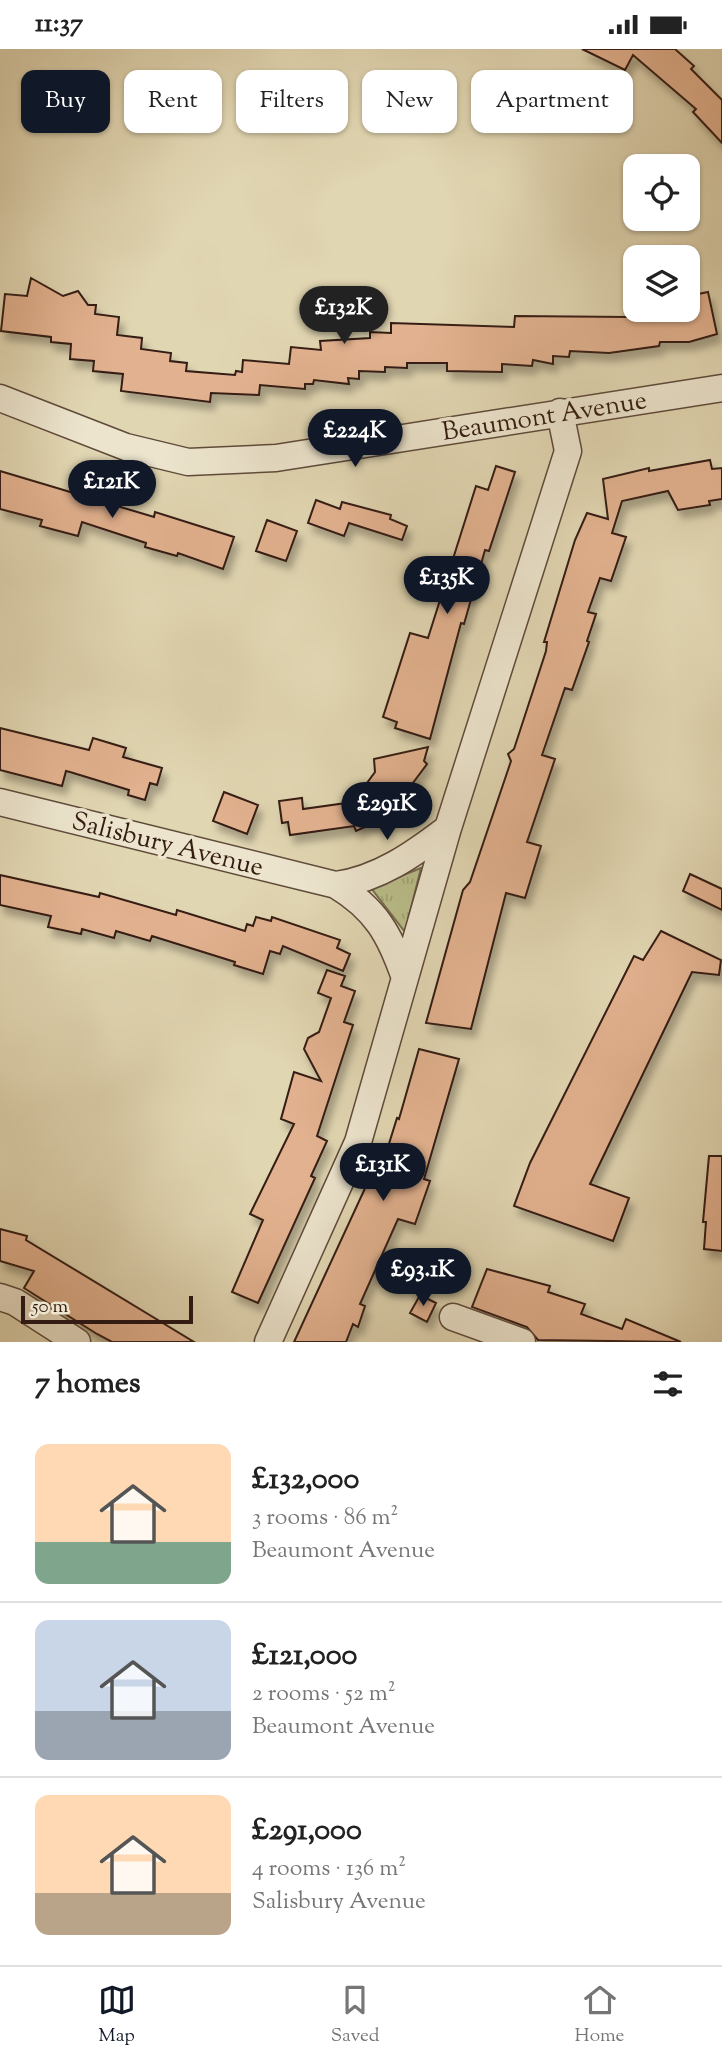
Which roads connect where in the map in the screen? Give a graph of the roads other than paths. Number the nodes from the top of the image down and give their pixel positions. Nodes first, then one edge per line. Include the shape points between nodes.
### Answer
1 (722, 388) edge
2 (0, 398) edge
3 (560, 412) junction
4 (0, 802) edge
5 (449, 828) junction
6 (336, 885) junction
7 (405, 978) junction
8 (0, 1297) edge
9 (453, 1317) dead end
10 (77, 1342) edge
11 (268, 1342) edge
12 (522, 1342) edge

1 - 3 street, Beaumont Avenue
2 - 3 street, Beaumont Avenue via 126,447 188,462 276,458
3 - 5 street via 568,451
4 - 6 street, Salisbury Avenue
5 - 6 street, Salisbury Avenue via 379,874
5 - 7 street
6 - 7 street, Salisbury Avenue via 374,913
7 - 11 street via 349,1162
8 - 10 street
9 - 12 street

